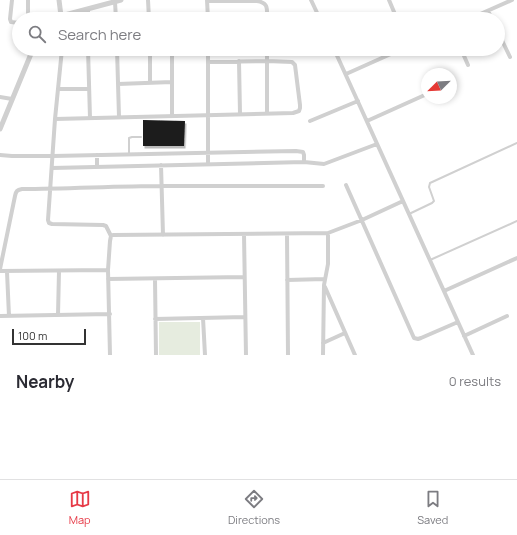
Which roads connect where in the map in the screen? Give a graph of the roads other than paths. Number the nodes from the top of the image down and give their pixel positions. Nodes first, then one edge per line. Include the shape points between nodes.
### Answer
1 (12, 0) edge
2 (28, 0) edge
3 (59, 0) edge
4 (148, 0) edge
5 (208, 0) edge
6 (312, 0) edge
7 (388, 0) edge
8 (512, 0) edge
9 (115, 1) edge
10 (88, 9) joint
11 (488, 10) joint
12 (28, 12) edge
13 (60, 12) edge
14 (79, 12) edge
15 (116, 12) edge
16 (149, 12) edge
17 (208, 12) edge
18 (267, 12) edge
19 (317, 12) edge
20 (394, 12) edge
21 (484, 12) edge
22 (12, 22) edge
23 (505, 47) edge
24 (30, 56) edge
25 (61, 56) edge
26 (88, 56) edge
27 (117, 56) edge
28 (150, 56) edge
29 (172, 56) edge
30 (208, 56) edge
31 (267, 56) edge
32 (337, 56) edge
33 (386, 56) edge
34 (464, 56) edge
35 (510, 57) dead end
36 (239, 61) junction
37 (267, 61) junction
38 (208, 62) junction
39 (468, 65) dead end
40 (346, 74) junction
41 (172, 82) junction
42 (150, 83) junction
43 (118, 84) junction
44 (89, 89) junction
45 (58, 90) junction
46 (0, 97) edge
47 (421, 97) edge
48 (12, 99) junction
49 (358, 101) junction
50 (267, 113) junction
51 (240, 114) junction
52 (208, 115) junction
53 (172, 116) junction
54 (119, 117) junction
55 (90, 118) junction
56 (56, 119) junction
57 (310, 121) dead end
58 (367, 121) junction
59 (0, 129) edge
60 (141, 137) dead end
61 (517, 143) edge
62 (377, 144) junction
63 (208, 153) junction
64 (129, 154) junction
65 (0, 155) edge
66 (97, 155) junction
67 (53, 156) junction
68 (304, 162) junction
69 (208, 164) junction
70 (161, 165) junction
71 (96, 167) junction
72 (52, 168) junction
73 (346, 185) dead end
74 (161, 186) junction
75 (323, 186) dead end
76 (50, 189) junction
77 (403, 201) junction
78 (409, 214) junction
79 (362, 220) junction
80 (517, 221) edge
81 (328, 233) junction
82 (244, 234) junction
83 (287, 234) junction
84 (163, 235) junction
85 (111, 236) junction
86 (517, 258) edge
87 (430, 260) junction
88 (0, 270) edge
89 (108, 270) junction
90 (59, 271) junction
91 (7, 272) junction
92 (244, 277) junction
93 (108, 279) junction
94 (155, 279) junction
95 (325, 279) junction
96 (287, 280) junction
97 (324, 285) junction
98 (444, 291) junction
99 (110, 314) junction
100 (58, 315) junction
101 (0, 316) edge
102 (8, 316) junction
103 (507, 316) dead end
104 (245, 317) junction
105 (203, 318) junction
106 (155, 319) junction
107 (458, 322) junction
108 (345, 333) junction
109 (464, 336) junction
110 (323, 343) junction
111 (110, 355) edge
112 (156, 355) edge
113 (204, 355) edge
114 (246, 355) edge
115 (288, 355) edge
116 (323, 355) edge
117 (355, 355) edge
118 (473, 355) edge

1 - 22 street
2 - 12 street
3 - 13 street
4 - 16 street
5 - 17 street
5 - 18 street via 263,2
6 - 19 street
7 - 20 street
8 - 11 street
9 - 10 street
9 - 15 street
10 - 14 street
11 - 21 street
23 - 35 street
24 - 48 street
25 - 45 street
26 - 44 street
27 - 43 street
28 - 42 street
29 - 41 street
30 - 38 street
31 - 37 street
32 - 40 street
33 - 40 street
34 - 39 street
36 - 37 street
36 - 38 street
36 - 51 street
37 - 50 street
37 - 50 street via 294,63 300,108 297,113
38 - 52 street
40 - 49 street
41 - 42 street
41 - 53 street
42 - 43 street
43 - 54 street
44 - 45 street
44 - 55 street
45 - 56 street
46 - 48 street
47 - 58 street
48 - 59 street
49 - 57 street
49 - 58 street
50 - 51 street
51 - 52 street
52 - 53 street
52 - 63 street
53 - 54 street
54 - 55 street
55 - 56 street
56 - 67 street
58 - 62 street
60 - 64 lane via 130,138
61 - 78 lane via 430,183 434,201
62 - 68 street via 324,164
62 - 77 street
63 - 64 street
63 - 68 street via 296,151 303,152
63 - 69 street
64 - 66 street
65 - 67 street
66 - 67 street
66 - 71 street
67 - 72 street
68 - 69 street
69 - 70 street
70 - 71 street
70 - 74 street
71 - 72 street
72 - 76 street
73 - 79 street
74 - 75 street
74 - 76 street
74 - 84 street
76 - 85 street via 50,224 103,225
76 - 88 street via 22,189 16,192
77 - 78 street
77 - 79 street
78 - 87 street
79 - 81 street
79 - 107 street via 414,338 421,338
80 - 87 lane
81 - 83 street
81 - 95 street via 328,264
82 - 83 street
82 - 84 street
82 - 92 street
83 - 96 street
84 - 85 street
85 - 89 street
86 - 98 street
87 - 98 street
88 - 91 street
89 - 90 street
89 - 93 street
90 - 91 street
90 - 100 street
91 - 102 street
92 - 94 street
92 - 104 street
93 - 94 street
93 - 99 street
94 - 106 street
95 - 96 street
95 - 97 street
96 - 115 street
97 - 108 street
97 - 110 street
98 - 107 street
99 - 100 street
99 - 111 street
100 - 102 street
101 - 102 street
103 - 109 street
104 - 105 street
104 - 114 street
105 - 106 street
105 - 113 street
106 - 112 street
107 - 109 street
108 - 110 street
108 - 117 street
109 - 118 street
110 - 116 street

